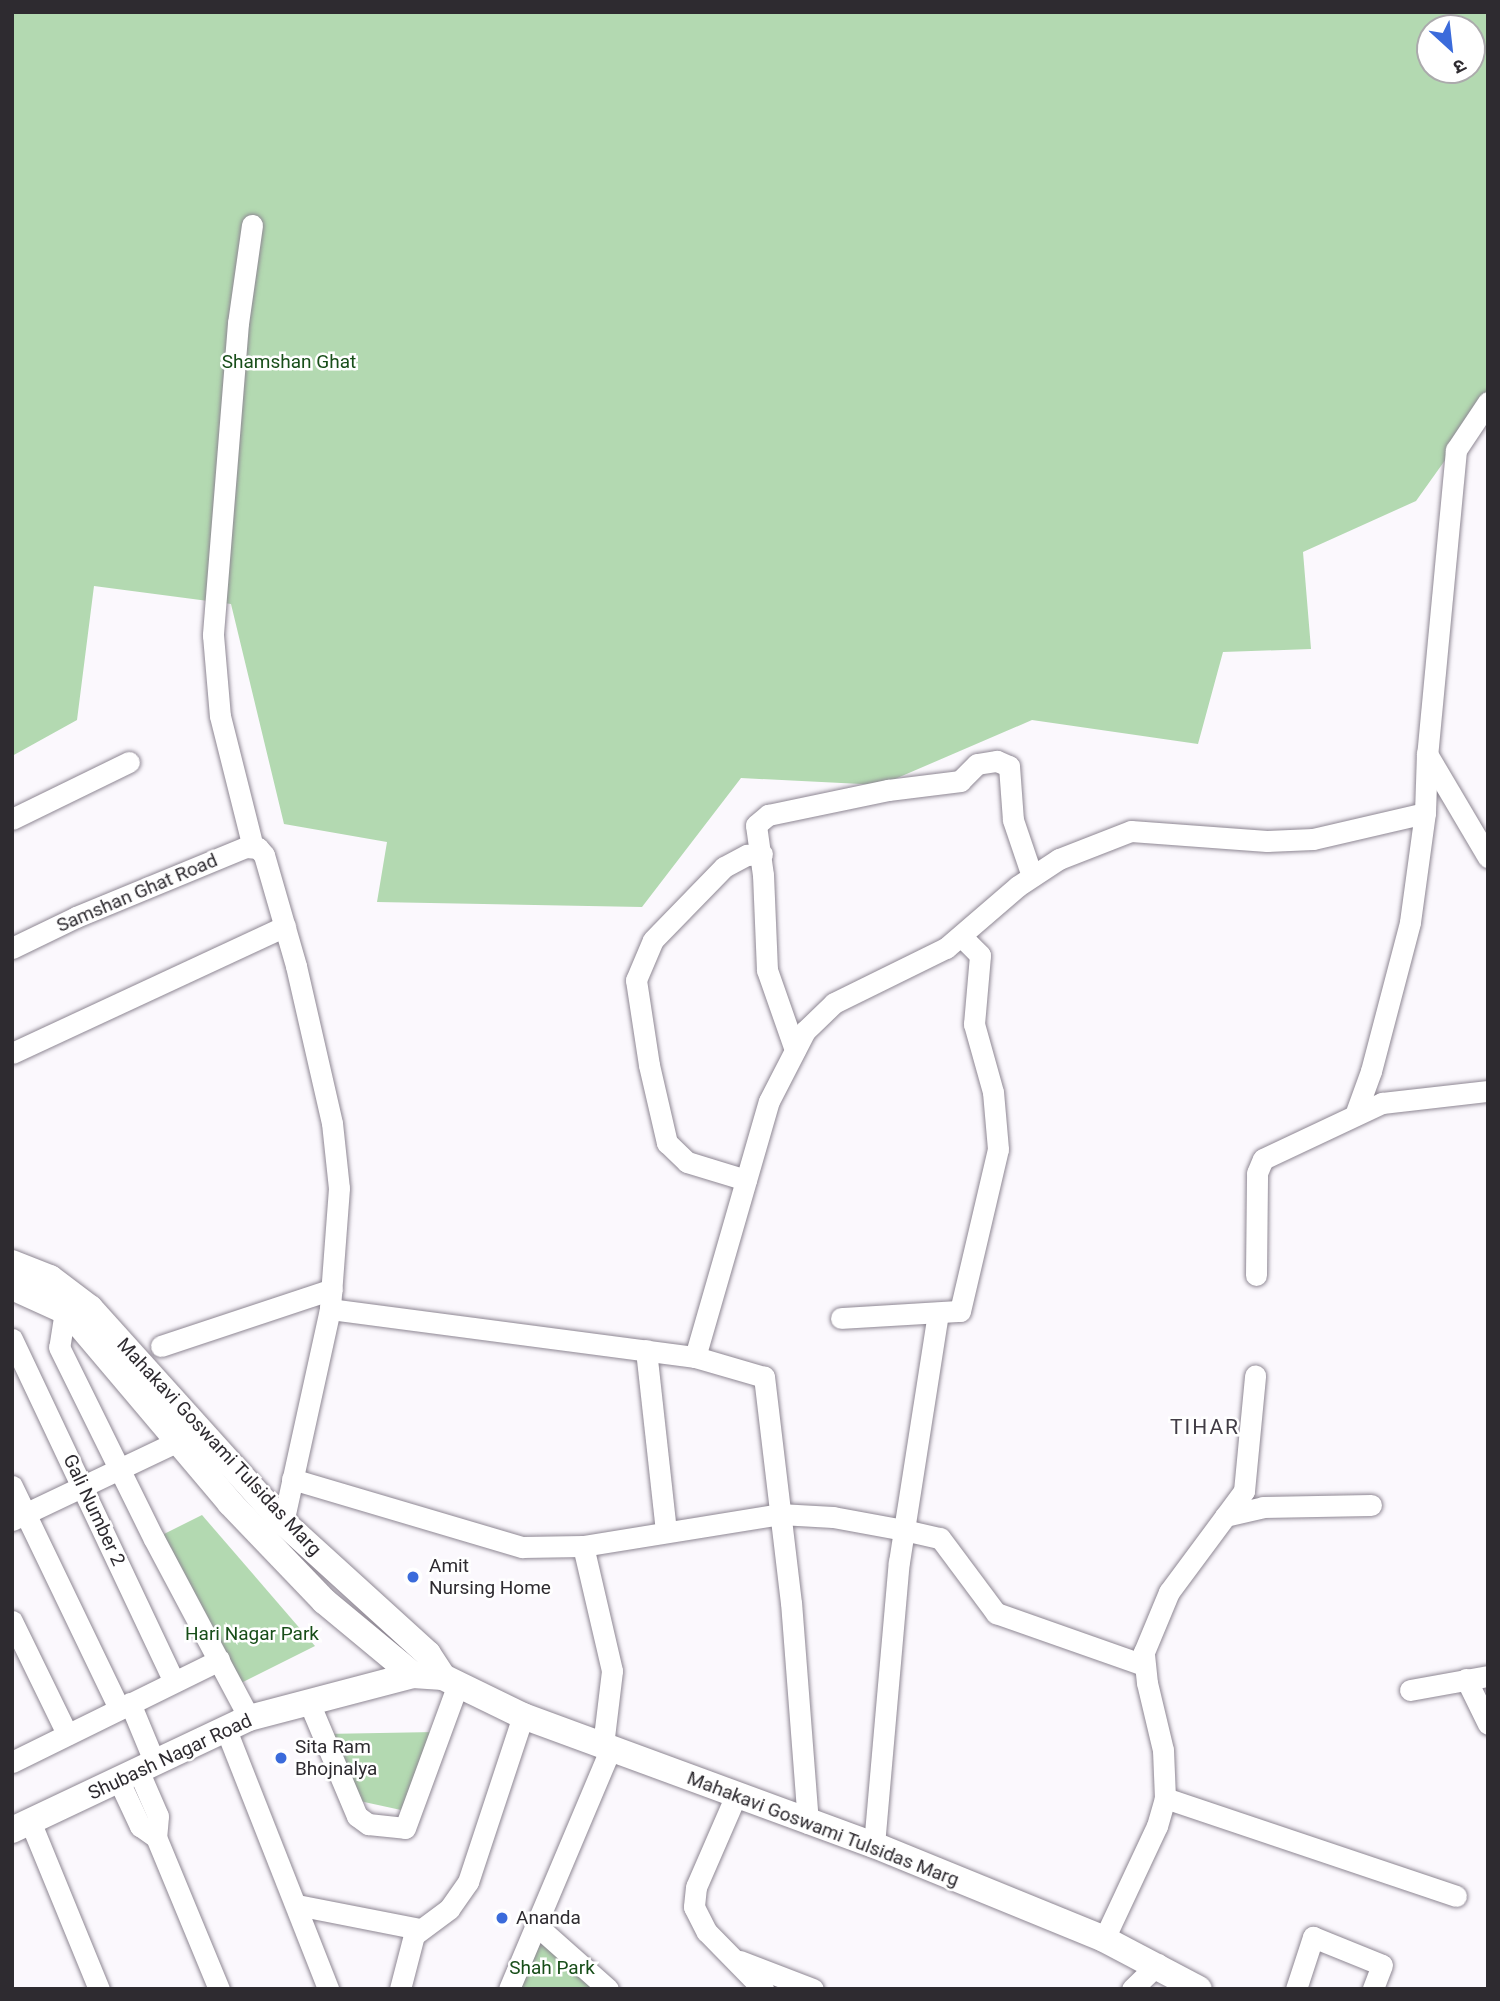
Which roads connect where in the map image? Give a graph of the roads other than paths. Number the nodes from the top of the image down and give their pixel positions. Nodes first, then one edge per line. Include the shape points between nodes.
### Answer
1 (252, 225) dead end
2 (1488, 402) edge
3 (1427, 754) junction
4 (129, 762) dead end
5 (1425, 813) junction
6 (12, 819) edge
7 (258, 849) junction
8 (762, 854) junction
9 (1488, 857) edge
10 (1032, 876) junction
11 (285, 926) junction
12 (962, 937) junction
13 (12, 948) edge
14 (795, 1049) junction
15 (12, 1053) edge
16 (1488, 1091) edge
17 (1355, 1115) junction
18 (746, 1180) junction
19 (12, 1263) edge
20 (1256, 1275) dead end
21 (12, 1287) edge
22 (331, 1299) junction
23 (65, 1311) junction
24 (938, 1313) junction
25 (841, 1318) dead end
26 (12, 1339) edge
27 (161, 1346) dead end
28 (646, 1350) junction
29 (695, 1357) junction
30 (1255, 1376) dead end
31 (178, 1441) junction
32 (119, 1469) junction
33 (292, 1479) junction
34 (12, 1486) edge
35 (83, 1487) junction
36 (1371, 1505) dead end
37 (781, 1514) junction
38 (1225, 1516) junction
39 (19, 1517) edge
40 (283, 1521) junction
41 (904, 1530) junction
42 (666, 1532) junction
43 (583, 1546) junction
44 (12, 1621) edge
45 (219, 1660) junction
46 (1144, 1665) junction
47 (413, 1675) junction
48 (1477, 1678) edge
49 (451, 1681) junction
50 (174, 1682) junction
51 (1410, 1690) dead end
52 (308, 1700) junction
53 (124, 1705) junction
54 (523, 1716) junction
55 (237, 1722) junction
56 (1488, 1724) edge
57 (67, 1734) junction
58 (607, 1746) junction
59 (12, 1762) edge
60 (137, 1771) junction
61 (736, 1795) junction
62 (1165, 1798) junction
63 (808, 1824) junction
64 (21, 1826) edge
65 (874, 1845) junction
66 (1456, 1896) dead end
67 (297, 1905) junction
68 (536, 1925) junction
69 (418, 1929) junction
70 (1104, 1939) junction
71 (732, 1958) junction
72 (1158, 1964) junction
73 (99, 1989) edge
74 (219, 1989) edge
75 (328, 1989) edge
76 (400, 1989) edge
77 (509, 1989) edge
78 (608, 1989) edge
79 (763, 1989) edge
80 (813, 1989) edge
81 (1132, 1989) edge
82 (1199, 1989) edge
83 (1296, 1989) edge
84 (1373, 1989) edge

1 - 7 street via 238,323 213,635 220,716
2 - 3 street via 1456,450
3 - 5 street
3 - 9 street
4 - 6 street
5 - 10 street via 1313,839 1267,841 1131,831
5 - 17 street via 1410,922
7 - 11 street
7 - 13 street, Samshan Ghat Road via 88,912
8 - 10 street via 756,825 768,816 888,790 960,781 976,764 997,761 1009,766 1013,820
8 - 14 street via 767,970
8 - 18 street via 747,855 724,867 653,940 636,980 667,1143 687,1162
10 - 12 street
11 - 15 street
11 - 22 street via 338,1158
12 - 14 street via 834,1003 805,1031
12 - 24 street via 980,955 974,1024 993,1092 998,1149 960,1311
14 - 18 street via 769,1101
16 - 17 street via 1401,1098
17 - 20 street via 1260,1163
18 - 29 street
19 - 40 street, Mahakavi Goswami Tulsidas Marg via 50,1278 90,1308
21 - 23 street, Mahakavi Goswami Tulsidas Marg
22 - 27 street
22 - 28 street
22 - 33 street
23 - 31 street, Mahakavi Goswami Tulsidas Marg
23 - 32 street via 59,1347
24 - 25 street
24 - 41 street
26 - 35 street, Gali Number 2
28 - 29 street
28 - 42 street
29 - 37 street via 764,1377
30 - 38 street via 1248,1476 1244,1491
31 - 32 street
31 - 47 street, Mahakavi Goswami Tulsidas Marg via 324,1601
32 - 35 street
32 - 45 street
33 - 40 street
33 - 43 street via 522,1547
34 - 39 street
35 - 39 street
35 - 50 street, Gali Number 2
36 - 38 street via 1263,1507
37 - 41 street via 833,1517
37 - 42 street
37 - 63 street
38 - 46 street via 1169,1592 1148,1640
39 - 53 street
40 - 49 street, Mahakavi Goswami Tulsidas Marg via 428,1654
41 - 46 street via 940,1538 996,1613
41 - 65 street
42 - 43 street
43 - 58 street via 612,1671
44 - 57 street
45 - 50 street
45 - 55 street
46 - 62 street via 1163,1751
47 - 49 street, Mahakavi Goswami Tulsidas Marg
47 - 52 street, Shubash Nagar Road
48 - 51 street
48 - 56 street
49 - 52 street via 405,1828 368,1824 357,1816
49 - 54 street, Mahakavi Goswami Tulsidas Marg
50 - 53 street
52 - 55 street, Shubash Nagar Road
53 - 57 street
53 - 60 street
54 - 58 street, Mahakavi Goswami Tulsidas Marg
54 - 69 street via 463,1893 449,1909
55 - 60 street, Shubash Nagar Road
55 - 67 street
57 - 59 street
58 - 61 street, Mahakavi Goswami Tulsidas Marg
58 - 68 street
60 - 64 street, Shubash Nagar Road
60 - 74 street via 140,1826 156,1837
61 - 63 street, Mahakavi Goswami Tulsidas Marg
61 - 71 street via 696,1887 694,1907 699,1922
62 - 66 street
62 - 70 street via 1157,1826
63 - 65 street, Mahakavi Goswami Tulsidas Marg
64 - 73 street
65 - 70 street, Mahakavi Goswami Tulsidas Marg
67 - 69 street
67 - 75 street
68 - 77 street
68 - 78 street
69 - 76 street
70 - 72 street, Mahakavi Goswami Tulsidas Marg
71 - 79 street
71 - 80 street
72 - 81 street
72 - 82 street, Mahakavi Goswami Tulsidas Marg
83 - 84 street via 1314,1937 1382,1965

